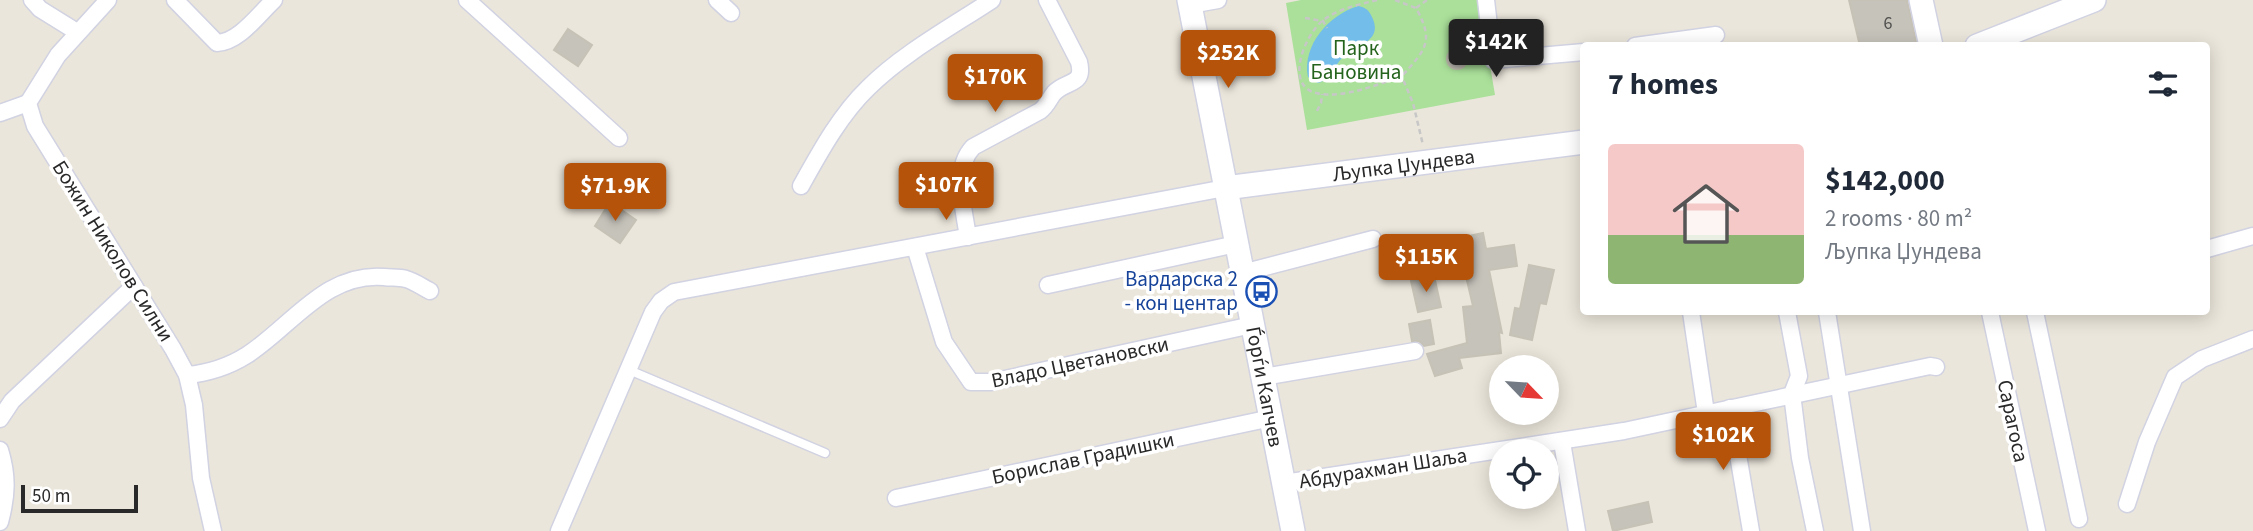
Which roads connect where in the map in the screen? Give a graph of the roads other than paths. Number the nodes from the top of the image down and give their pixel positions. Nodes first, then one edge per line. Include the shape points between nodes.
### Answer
1 (33, 0) edge
2 (108, 0) edge
3 (175, 0) edge
4 (274, 0) edge
5 (467, 0) edge
6 (716, 0) edge
7 (992, 0) edge
8 (1047, 0) edge
9 (1218, 0) edge
10 (1486, 0) edge
11 (1921, 0) edge
12 (2094, 0) edge
13 (1189, 3) edge
14 (730, 13) dead end
15 (77, 32) junction
16 (1716, 35) dead end
17 (1664, 42) edge
18 (1930, 42) edge
19 (1986, 42) edge
20 (1580, 51) edge
21 (28, 103) junction
22 (0, 113) edge
23 (619, 138) dead end
24 (1580, 143) edge
25 (801, 186) dead end
26 (1225, 188) junction
27 (2253, 236) edge
28 (968, 237) junction
29 (1373, 239) dead end
30 (1236, 244) junction
31 (915, 247) junction
32 (2210, 248) edge
33 (1242, 273) junction
34 (1048, 285) dead end
35 (134, 286) junction
36 (430, 291) dead end
37 (1691, 315) edge
38 (1788, 315) edge
39 (1827, 315) edge
40 (1991, 315) edge
41 (2036, 315) edge
42 (1252, 325) junction
43 (2253, 339) edge
44 (1415, 351) dead end
45 (1936, 367) dead end
46 (629, 370) junction
47 (187, 375) junction
48 (1263, 377) junction
49 (1838, 384) junction
50 (1792, 394) junction
51 (1730, 408) junction
52 (1706, 413) junction
53 (1271, 418) junction
54 (0, 419) edge
55 (1562, 442) junction
56 (0, 450) edge
57 (825, 453) dead end
58 (1284, 483) junction
59 (896, 498) dead end
60 (2127, 504) dead end
61 (2079, 519) dead end
62 (0, 522) edge
63 (213, 531) edge
64 (559, 531) edge
65 (1293, 531) edge
66 (1577, 531) edge
67 (1751, 531) edge
68 (1815, 531) edge
69 (1862, 531) edge
70 (2037, 531) edge

1 - 15 street
2 - 15 street
3 - 4 street via 216,43 227,43
5 - 23 street
6 - 14 street
7 - 25 street via 866,89 831,134
8 - 28 street via 1081,71 1077,80 1052,96 1048,106 968,152 961,182
9 - 13 street
10 - 20 street via 1493,60
11 - 18 street
12 - 19 street
13 - 26 street, Ѓорѓи Капчев
15 - 21 street
16 - 17 street
21 - 22 street
21 - 35 street, Божин Николов Силни via 34,126
24 - 26 street, Љупка Џундева
26 - 28 street
26 - 30 street, Ѓорѓи Капчев
27 - 32 street
28 - 31 street
29 - 33 street
30 - 33 street, Ѓорѓи Капчев
30 - 34 street
31 - 42 street, Владо Цветановски via 944,342 971,382 991,382
31 - 46 street via 674,292 653,312
33 - 42 street, Ѓорѓи Капчев
35 - 47 street, Божин Николов Силни
35 - 54 street via 20,392
36 - 47 street via 405,279 355,278 320,294 271,338 222,369
37 - 52 street
38 - 50 street via 1799,376
39 - 49 street
40 - 70 street, Сарагоса
41 - 61 street
42 - 48 street, Ѓорѓи Капчев
43 - 60 street via 2202,359 2175,377
44 - 48 street
45 - 49 street, Абдурахман Шаља
46 - 57 lane
46 - 64 street
47 - 63 street, Божин Николов Силни
48 - 53 street, Ѓорѓи Капчев
49 - 50 street, Абдурахман Шаља
49 - 69 street
50 - 51 street, Абдурахман Шаља
50 - 68 street
51 - 52 street, Абдурахман Шаља
51 - 67 street
52 - 55 street, Абдурахман Шаља
53 - 58 street, Ѓорѓи Капчев
53 - 59 street, Борислав Градишки
55 - 58 street, Абдурахман Шаља
55 - 66 street
56 - 62 street via 7,486
58 - 65 street, Ѓорѓи Капчев

